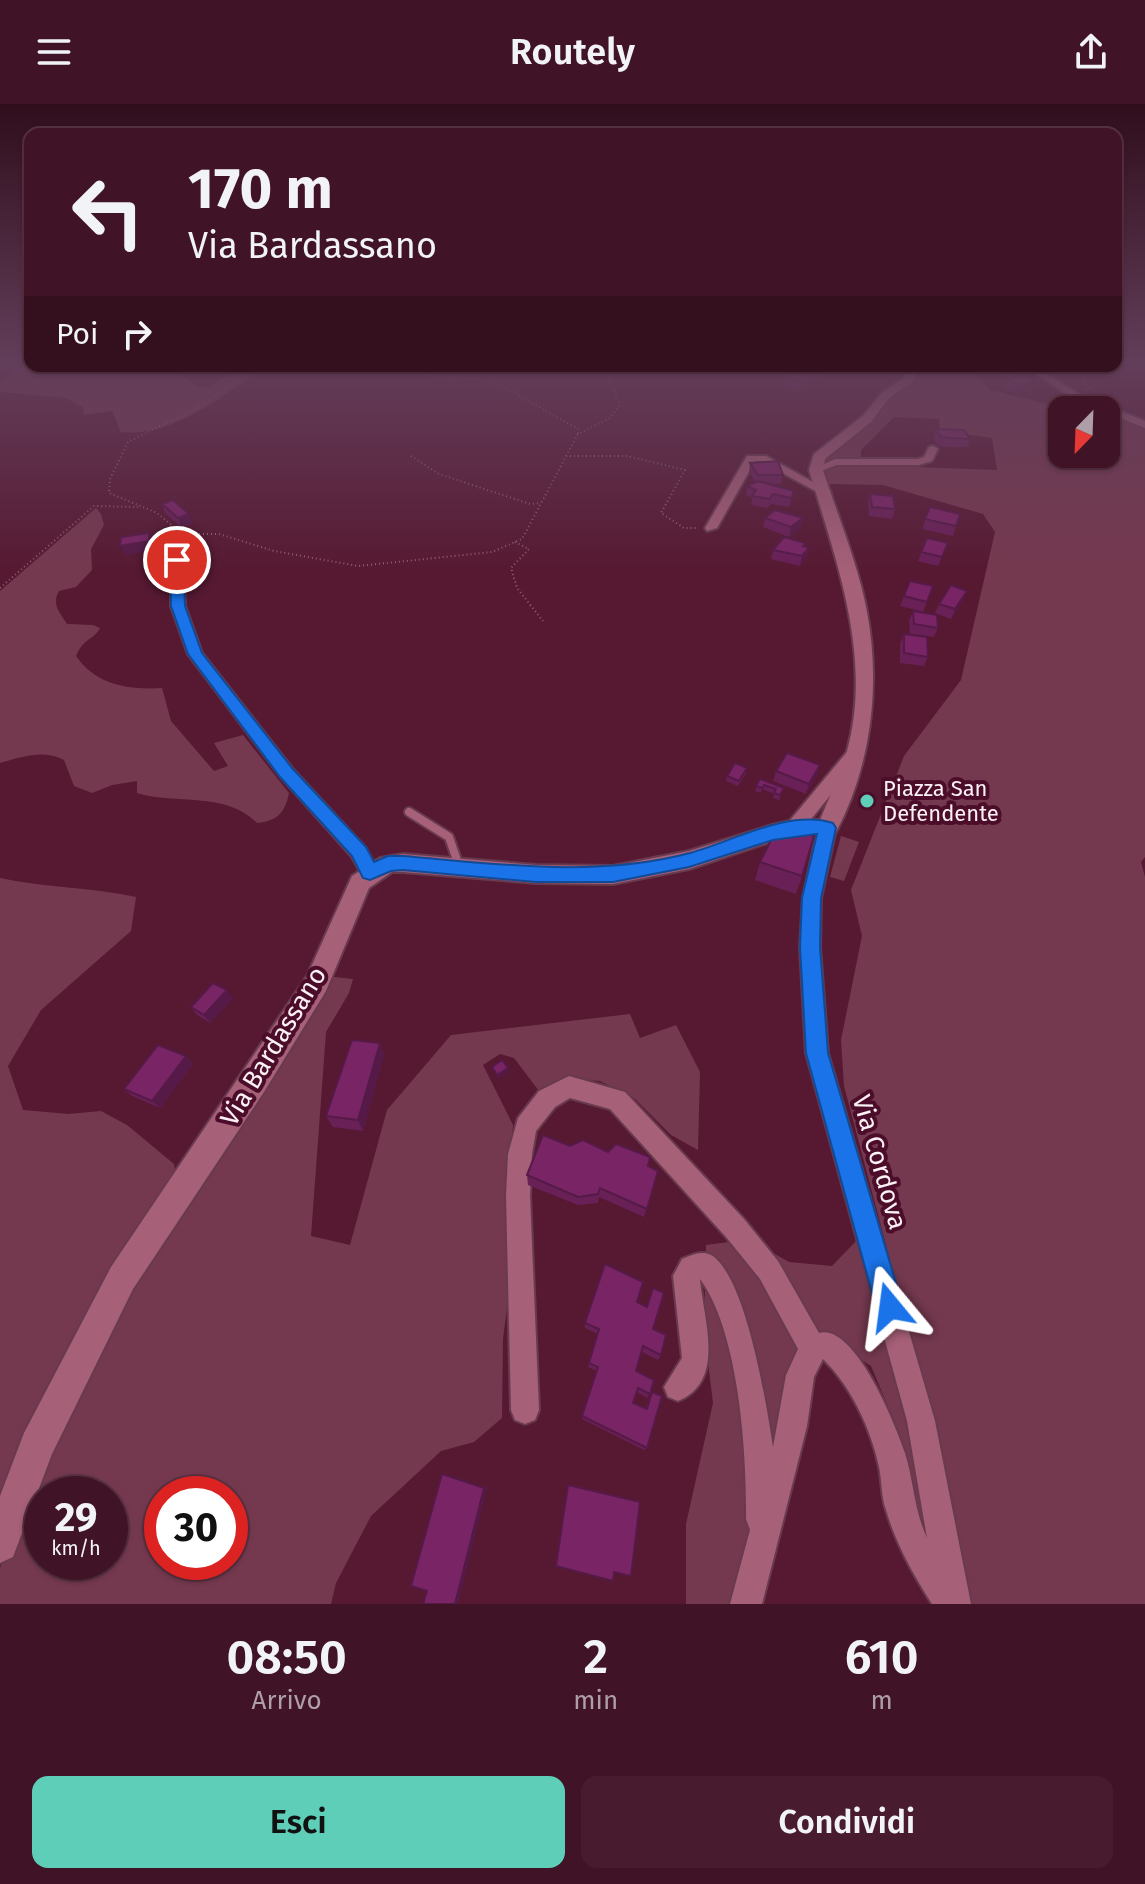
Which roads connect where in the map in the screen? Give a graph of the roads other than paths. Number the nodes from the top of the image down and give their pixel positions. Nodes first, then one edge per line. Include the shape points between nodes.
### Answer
1 (851, 432) edge
2 (933, 449) dead end
3 (816, 470) junction
4 (825, 492) junction
5 (711, 528) road end
6 (183, 534) road end
7 (857, 751) junction
8 (409, 812) dead end
9 (827, 828) junction
10 (793, 829) junction
11 (459, 866) junction
12 (370, 873) junction
13 (813, 1348) junction
14 (678, 1387) dead end
15 (525, 1410) dead end
16 (762, 1538) junction
17 (0, 1544) edge
18 (746, 1604) edge
19 (952, 1604) edge

1 - 3 street via 819,457
2 - 3 street via 919,462 835,462
3 - 4 street
4 - 5 street via 762,458 751,458
4 - 7 street via 859,611 865,687
6 - 12 street via 177,560 178,606 195,654 286,772 359,852
7 - 9 street
7 - 10 street
8 - 11 lane via 452,838
9 - 10 street
9 - 19 street, Via Cordova via 811,910 817,1053 921,1421
10 - 11 street via 689,860 613,875
11 - 12 street via 388,864
12 - 17 street, Via Bardassano via 348,906 317,983 122,1278 37,1446
13 - 15 street via 769,1270 744,1238 617,1100 569,1087 547,1099 526,1126 520,1154
13 - 16 street via 800,1375 793,1426
13 - 19 street via 827,1344 841,1355 860,1388 894,1465 900,1509 919,1555
14 - 16 street via 696,1358 686,1276 691,1268 705,1265 724,1292 743,1367 760,1453
16 - 18 street

